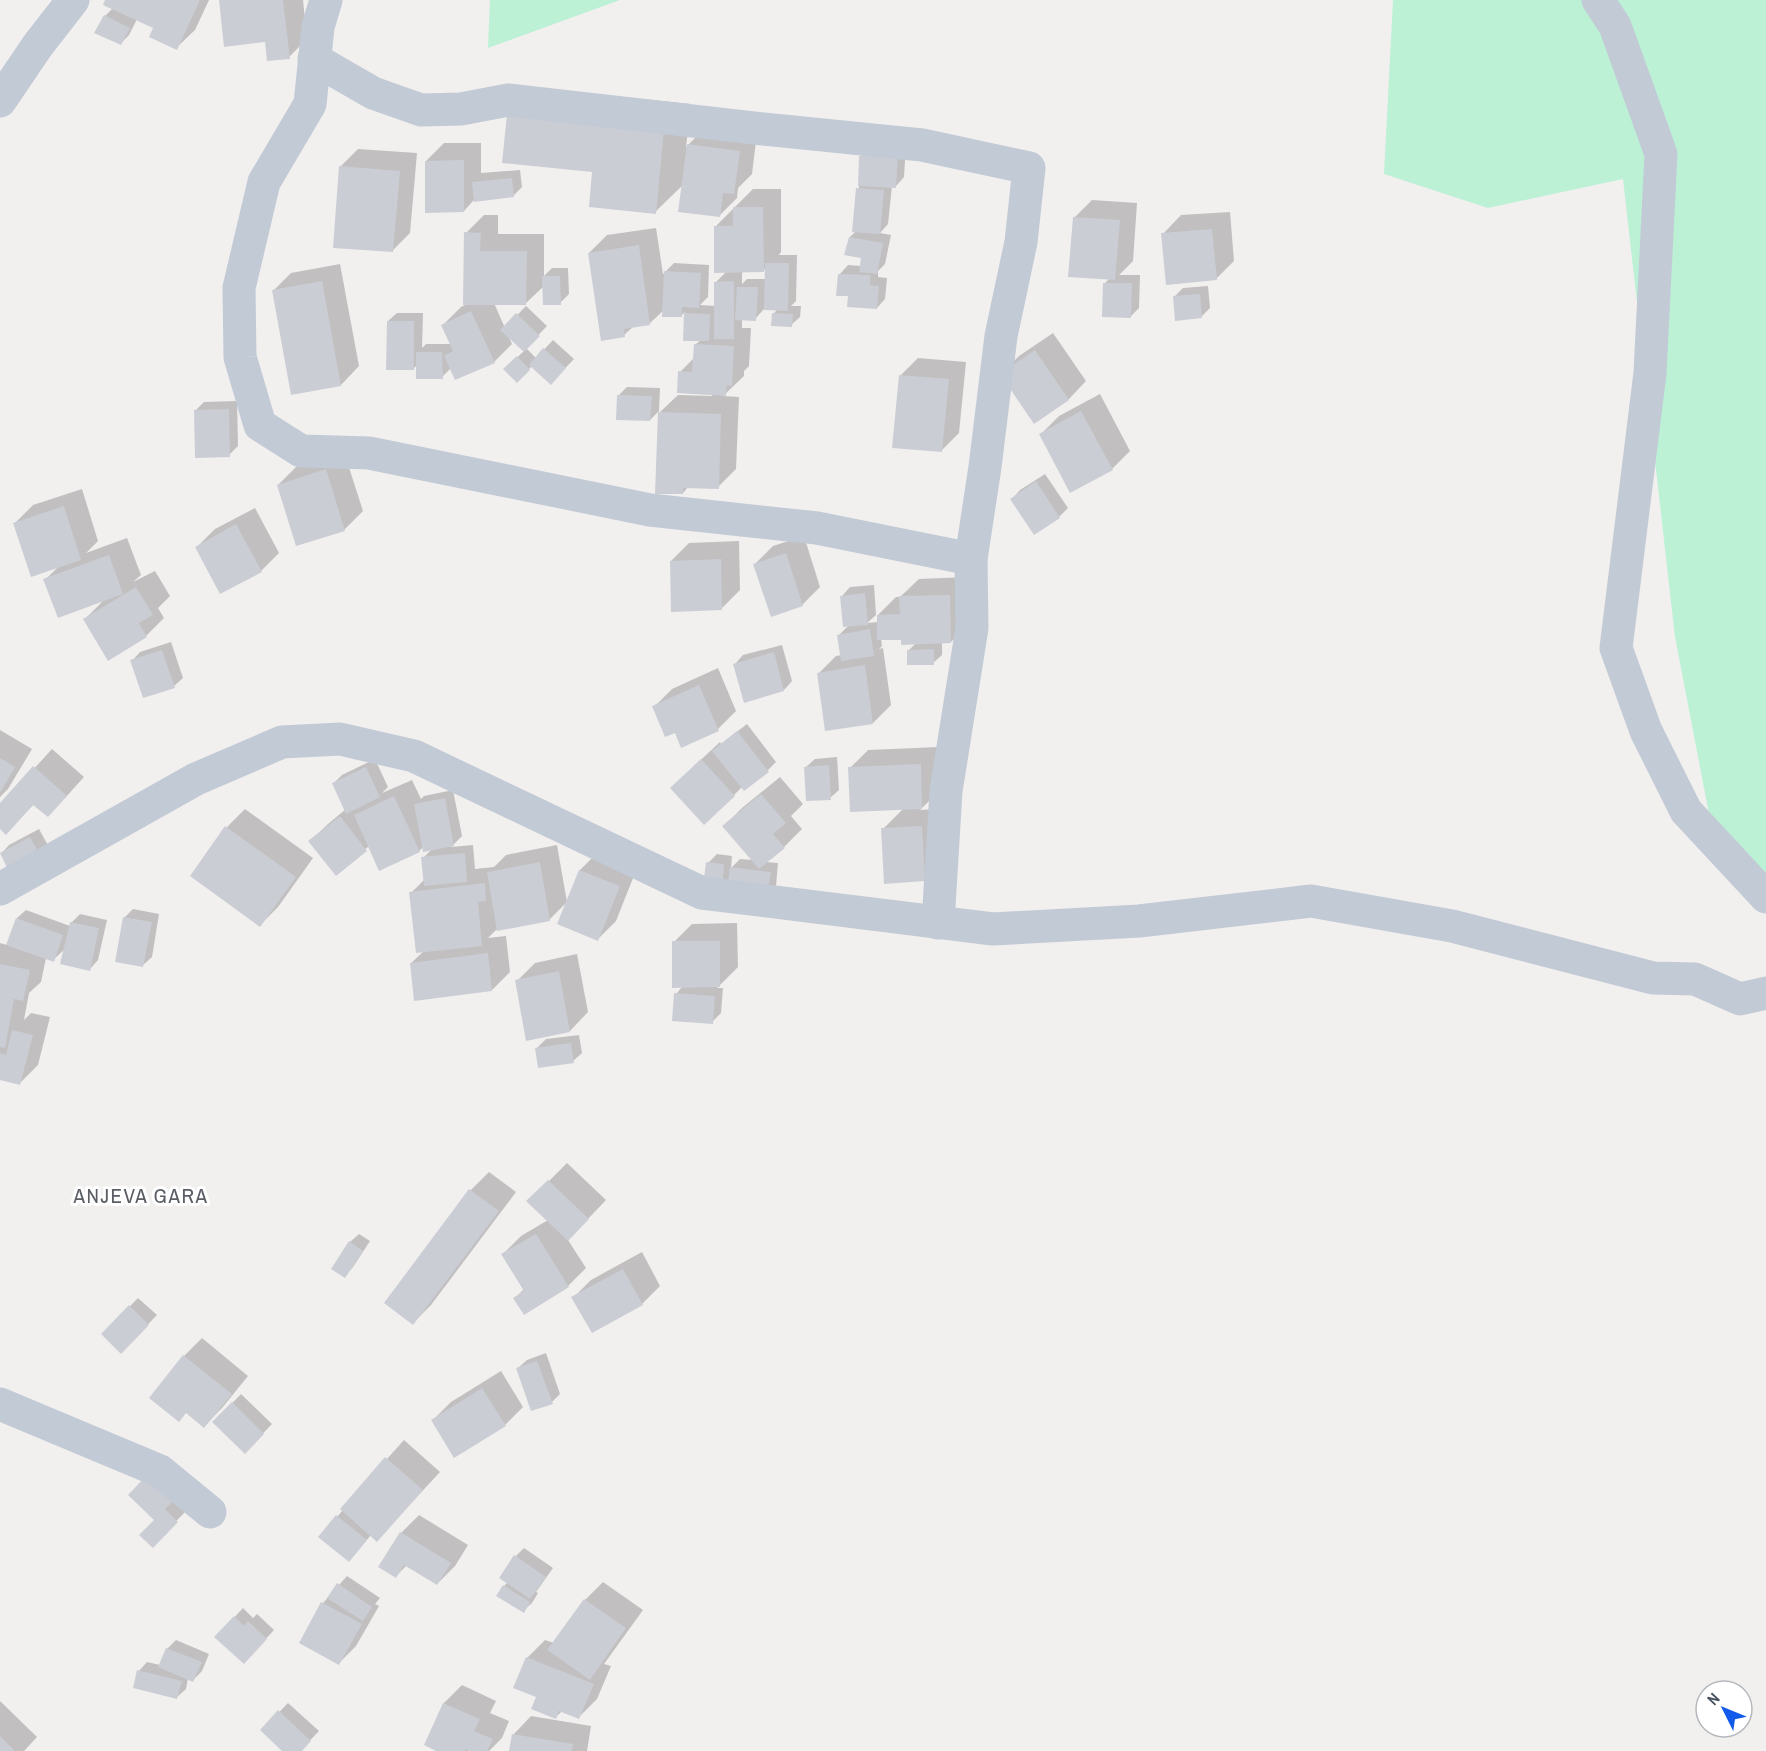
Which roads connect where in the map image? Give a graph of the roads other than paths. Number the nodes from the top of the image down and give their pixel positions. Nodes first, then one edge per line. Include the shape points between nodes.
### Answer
1 (73, 0) edge
2 (326, 0) edge
3 (1598, 0) edge
4 (314, 59) junction
5 (0, 101) edge
6 (971, 559) junction
7 (0, 889) edge
8 (1766, 897) edge
9 (938, 923) junction
10 (1766, 993) edge
11 (0, 1404) edge
12 (210, 1512) dead end

1 - 5 street
2 - 4 street
3 - 8 street via 1615,26 1661,154 1650,373 1616,648 1646,731 1686,811
4 - 6 street via 310,104 264,182 239,288 240,357 260,425 301,451 369,453 650,510 817,528
4 - 6 street via 373,93 421,110 461,109 508,100 922,145 1029,168 1021,242 1001,336
6 - 9 street via 972,628 946,791
7 - 9 street via 196,779 282,742 340,739 414,756 702,893
9 - 10 street via 993,929 1128,921 1311,901 1452,926 1653,978 1695,979 1740,999
11 - 12 street via 160,1470

